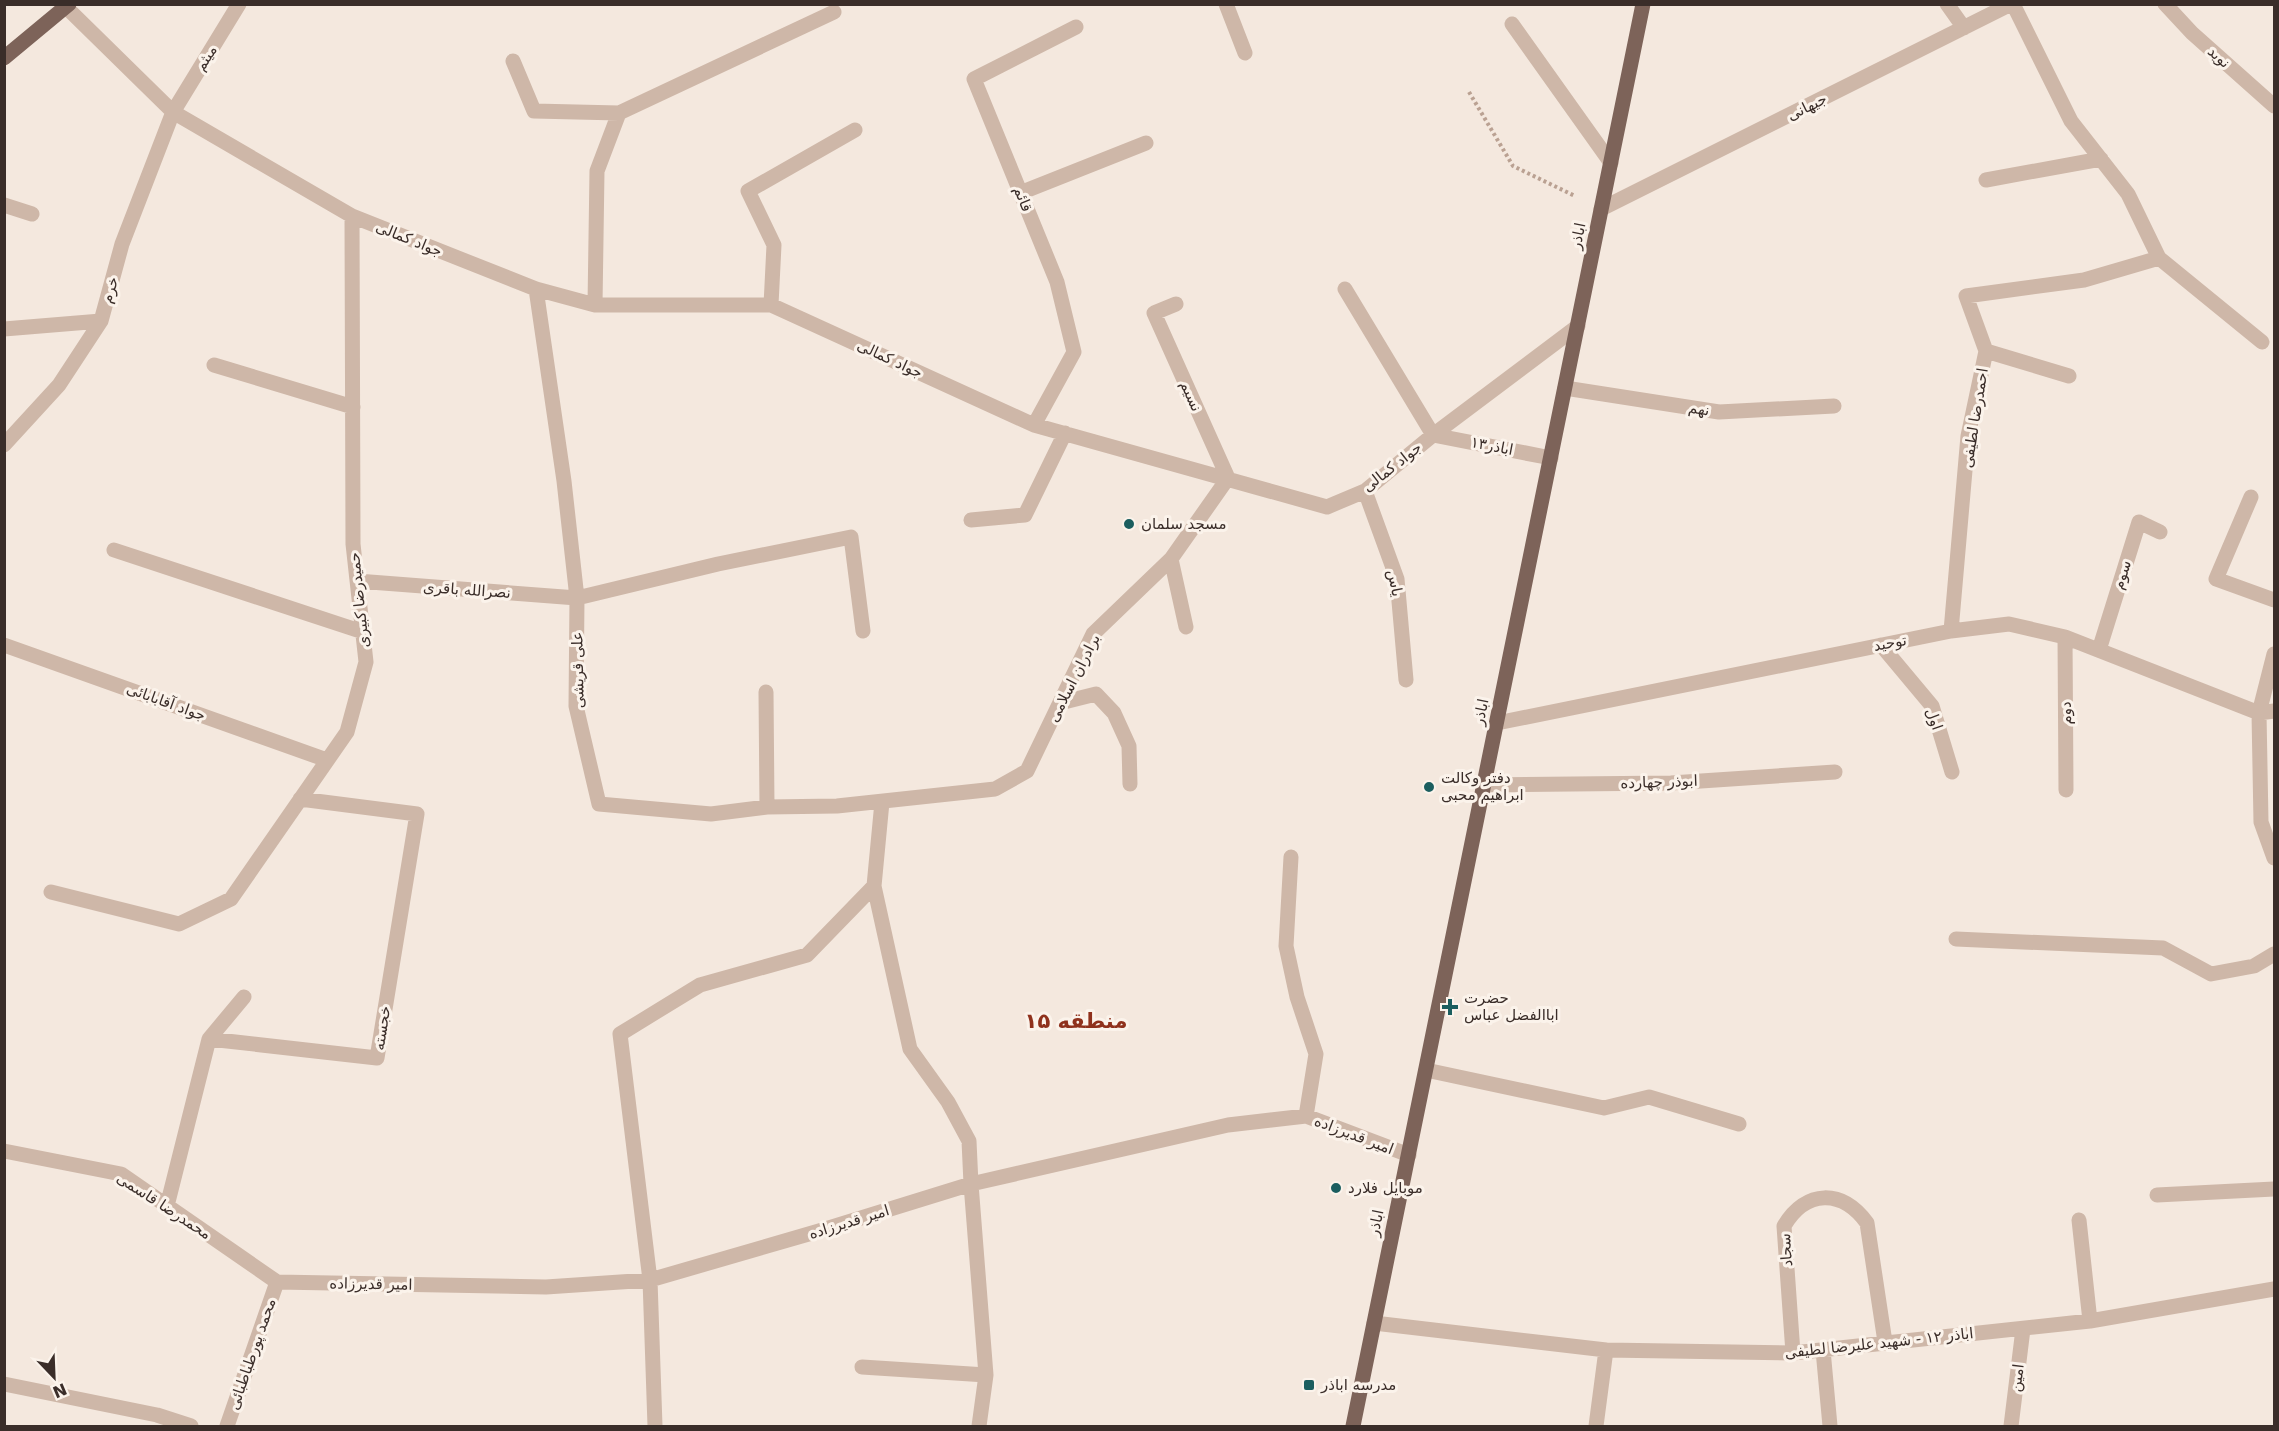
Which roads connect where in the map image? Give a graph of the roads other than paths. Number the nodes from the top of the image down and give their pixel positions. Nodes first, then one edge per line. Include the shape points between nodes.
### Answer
1 (239, 4) edge
2 (1226, 4) edge
3 (1643, 4) edge
4 (1947, 4) edge
5 (2012, 4) edge
6 (2165, 4) edge
7 (68, 6) edge
8 (834, 12) dead end
9 (1512, 24) dead end
10 (1076, 27) dead end
11 (1964, 28) junction
12 (1245, 54) dead end
13 (4, 58) edge
14 (513, 61) dead end
15 (2274, 106) edge
16 (173, 112) junction
17 (619, 113) junction
18 (855, 130) dead end
19 (1146, 143) dead end
20 (2101, 159) junction
21 (1611, 163) junction
22 (1986, 180) dead end
23 (1020, 193) junction
24 (4, 205) edge
25 (1601, 209) junction
26 (32, 214) dead end
27 (352, 216) junction
28 (2159, 258) junction
29 (536, 289) junction
30 (1345, 289) dead end
31 (1176, 304) dead end
32 (595, 305) junction
33 (771, 305) junction
34 (101, 321) junction
35 (1578, 326) junction
36 (4, 329) edge
37 (2262, 342) dead end
38 (1986, 351) junction
39 (214, 365) dead end
40 (2069, 376) dead end
41 (1565, 388) junction
42 (1834, 406) dead end
43 (353, 407) junction
44 (1035, 425) junction
45 (1065, 433) junction
46 (1433, 435) junction
47 (4, 445) edge
48 (1551, 458) junction
49 (1228, 478) junction
50 (1365, 490) junction
51 (2252, 496) dead end
52 (971, 520) dead end
53 (2160, 532) dead end
54 (114, 550) dead end
55 (1171, 559) junction
56 (357, 582) junction
57 (577, 598) junction
58 (2274, 600) edge
59 (1186, 627) dead end
60 (863, 631) dead end
61 (1951, 631) junction
62 (363, 632) junction
63 (2065, 637) junction
64 (4, 645) edge
65 (1881, 645) junction
66 (2099, 650) junction
67 (2274, 654) edge
68 (1406, 680) dead end
69 (766, 692) dead end
70 (1060, 704) junction
71 (2274, 711) edge
72 (2259, 713) junction
73 (1497, 723) junction
74 (327, 759) junction
75 (1834, 772) dead end
76 (1952, 772) dead end
77 (1130, 784) dead end
78 (1484, 785) junction
79 (2066, 790) dead end
80 (300, 799) junction
81 (882, 802) junction
82 (767, 807) junction
83 (2268, 821) edge
84 (1291, 857) dead end
85 (2274, 858) edge
86 (874, 886) junction
87 (51, 892) dead end
88 (1956, 939) dead end
89 (2274, 954) edge
90 (244, 997) dead end
91 (209, 1039) junction
92 (1426, 1070) junction
93 (1306, 1116) junction
94 (1739, 1124) dead end
95 (4, 1151) edge
96 (1408, 1155) junction
97 (971, 1184) junction
98 (2274, 1189) edge
99 (2157, 1195) dead end
100 (167, 1206) junction
101 (2079, 1220) dead end
102 (650, 1280) junction
103 (277, 1282) junction
104 (2274, 1289) edge
105 (2090, 1321) junction
106 (1374, 1323) junction
107 (2023, 1329) junction
108 (1885, 1342) junction
109 (1606, 1350) junction
110 (1822, 1350) junction
111 (1793, 1353) junction
112 (862, 1366) dead end
113 (986, 1375) junction
114 (4, 1384) edge
115 (191, 1426) edge
116 (227, 1426) edge
117 (655, 1426) edge
118 (979, 1426) edge
119 (1353, 1426) edge
120 (1596, 1426) edge
121 (1830, 1426) edge
122 (2011, 1426) edge

1 - 16 street, میثم
2 - 12 street
3 - 21 main road, اباذر
4 - 11 street
5 - 11 street, جیهانی
5 - 20 street via 2071,121
6 - 15 street, نوید
7 - 13 main road
7 - 16 street, جواد کمالی
8 - 17 street
9 - 21 street
10 - 23 street, قائم via 974,79
11 - 25 street, جیهانی
14 - 17 street via 534,111
16 - 27 street, جواد کمالی
16 - 34 street, خرم via 122,244
17 - 32 street via 597,171
18 - 33 street via 748,191 774,245
19 - 23 street
20 - 22 street
20 - 28 street via 2128,194
21 - 25 main road, اباذر
23 - 44 street, قائم via 1057,282 1074,352
24 - 26 street
25 - 35 main road, اباذر
27 - 29 street, جواد کمالی
27 - 43 street, حمیدرضا کبیری
28 - 37 street
28 - 38 street, احمدرضا لطیفی via 2084,280 1966,296
29 - 32 street, جواد کمالی
29 - 57 street, علی قریشی
30 - 46 street
31 - 49 street, نسیم via 1154,313
32 - 33 street, جواد کمالی
33 - 44 street, جواد کمالی
34 - 36 street
34 - 47 street, خرم via 59,385
35 - 41 main road, اباذر
35 - 46 street, جواد کمالی
38 - 40 street
38 - 61 street, احمدرضا لطیفی via 1968,436
39 - 43 street
41 - 42 street, نهم via 1719,412
41 - 48 main road, اباذر
43 - 56 street, حمیدرضا کبیری via 353,544
44 - 45 street, جواد کمالی
45 - 49 street, جواد کمالی
45 - 52 street via 1025,515
46 - 48 street, اباذر۱۳
46 - 50 street, جواد کمالی
48 - 73 main road, اباذر
49 - 50 street, جواد کمالی via 1327,507
49 - 55 street, برادران اسلامی
50 - 68 street, یاس via 1397,579
51 - 58 street via 2216,579
53 - 66 street, سوم via 2139,522
54 - 62 street
55 - 59 street
55 - 70 street, برادران اسلامی via 1093,634
56 - 57 street, نصرالله باقری
56 - 62 street, حمیدرضا کبیری
57 - 60 street, نصرالله باقری via 851,537
57 - 82 street, علی قریشی via 576,706 599,804 711,814
61 - 63 street, توحید via 2009,624
61 - 65 street, توحید
62 - 74 street, حمیدرضا کبیری via 366,662 346,732
63 - 66 street, توحید
63 - 79 street, دوم
64 - 74 street, جواد آقابابائی
65 - 73 street, توحید
65 - 76 street, اول via 1932,706
66 - 72 street, توحید
67 - 72 street
69 - 82 street
70 - 77 street via 1096,694 1114,713 1129,746
70 - 81 street, برادران اسلامی via 1027,771 995,789
71 - 72 street, توحید
72 - 83 street
73 - 78 main road, اباذر
74 - 80 street, حمیدرضا کبیری
75 - 78 street, ابوذر چهارده via 1671,783
78 - 92 main road, اباذر
80 - 87 street, حمیدرضا کبیری via 231,899 179,924
80 - 91 street, خجسته via 417,814 377,1058
81 - 82 street, علی قریشی
81 - 86 street
83 - 85 street
84 - 93 street via 1286,946 1297,997 1316,1054
86 - 97 street via 910,1049 948,1102 969,1141
86 - 102 street via 807,955 700,985 620,1034
88 - 89 street via 2163,948 2211,974 2254,966
90 - 91 street
91 - 100 street
92 - 94 street via 1604,1108 1649,1097
92 - 96 main road, اباذر
93 - 96 street, امیر قدیرزاده
93 - 97 street, امیر قدیرزاده via 1228,1125
95 - 100 street, محمدرضا قاسمی via 121,1174
96 - 106 main road, اباذر
97 - 102 street, امیر قدیرزاده
97 - 113 street
98 - 99 street
100 - 103 street, محمدرضا قاسمی
101 - 105 street
102 - 103 street, امیر قدیرزاده via 546,1287
102 - 117 street
103 - 116 street, محمد پورطباطبائی
104 - 105 street, اباذر ۱۲ - شهید علیرضا لطیفی
105 - 107 street, اباذر ۱۲ - شهید علیرضا لطیفی
106 - 109 street, اباذر ۱۲ - شهید علیرضا لطیفی
106 - 119 main road, اباذر
107 - 108 street, اباذر ۱۲ - شهید علیرضا لطیفی
107 - 122 street, امین
108 - 110 street, اباذر ۱۲ - شهید علیرضا لطیفی
108 - 111 street, سجاد via 1866,1223 1846,1202 1817,1198 1797,1208 1784,1226
109 - 111 street, اباذر ۱۲ - شهید علیرضا لطیفی
109 - 120 street
110 - 111 street, اباذر ۱۲ - شهید علیرضا لطیفی
110 - 121 street
112 - 113 street
113 - 118 street
114 - 115 street via 157,1415

